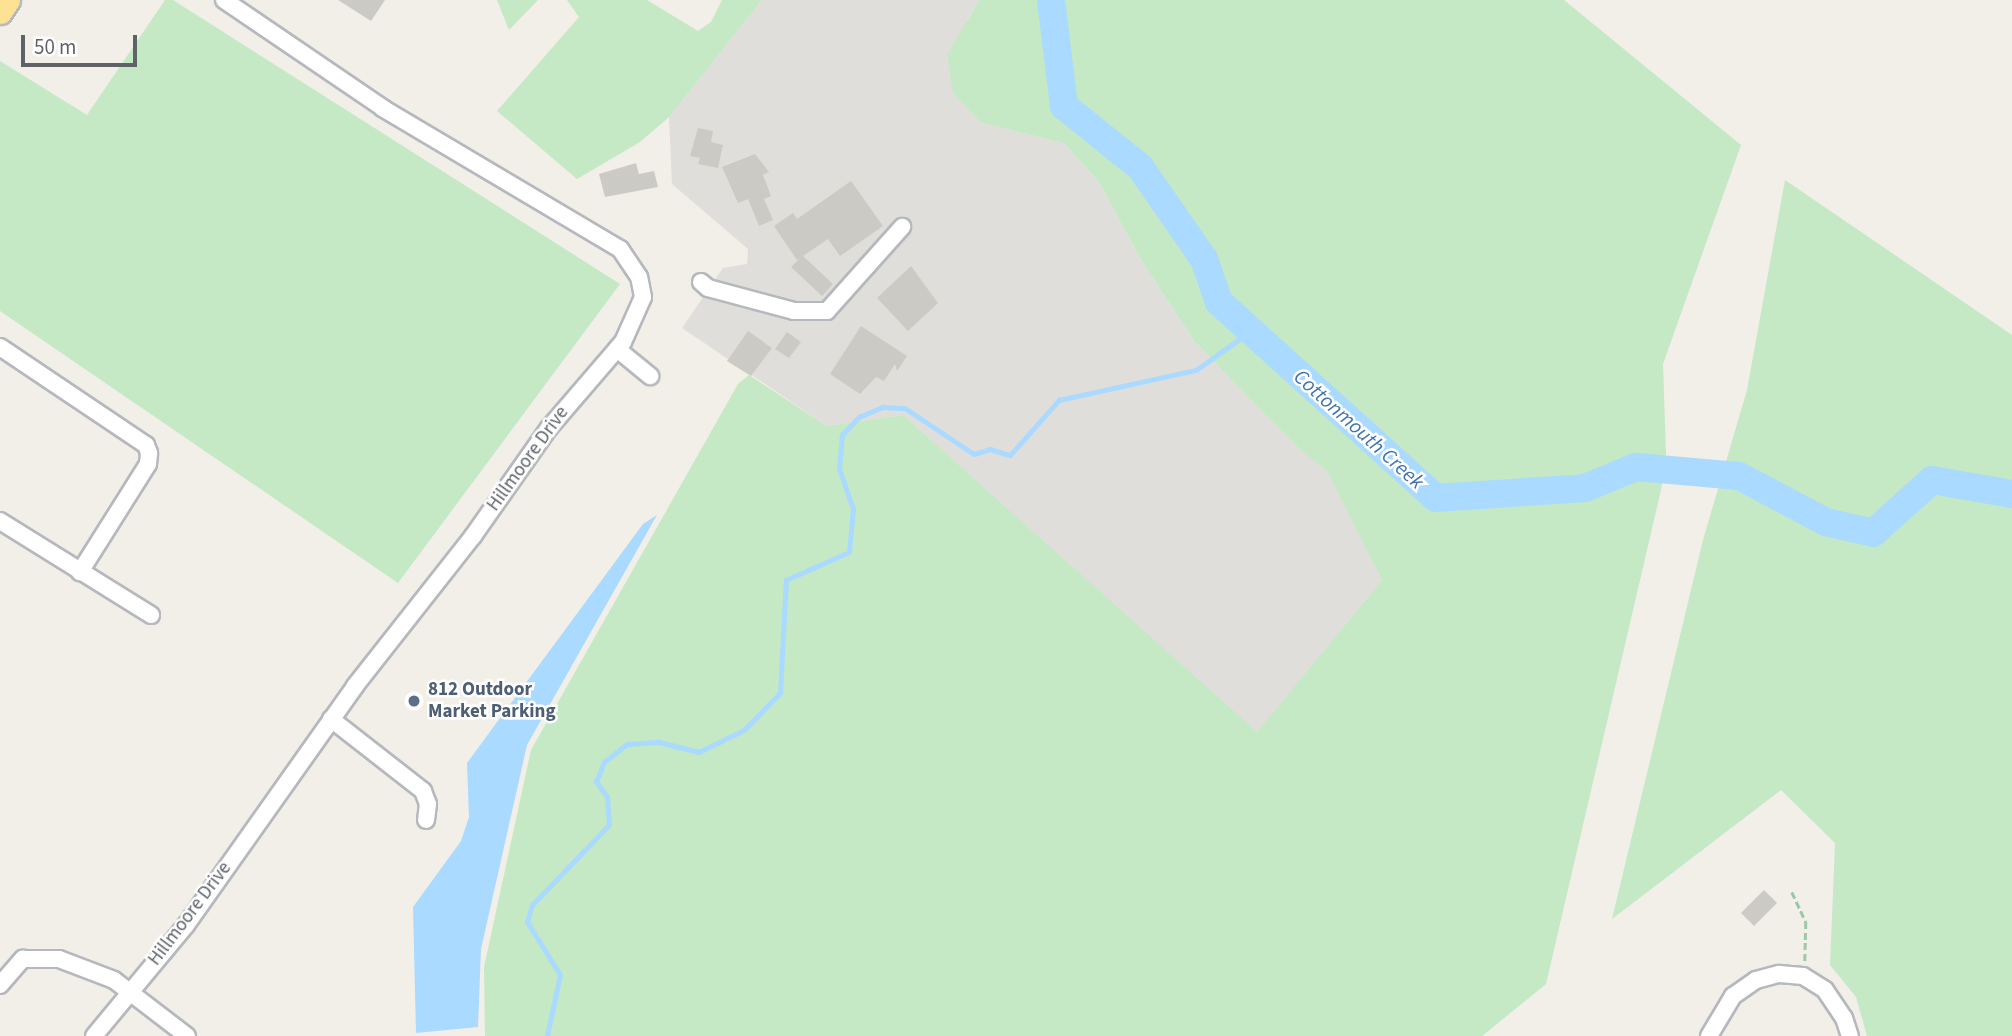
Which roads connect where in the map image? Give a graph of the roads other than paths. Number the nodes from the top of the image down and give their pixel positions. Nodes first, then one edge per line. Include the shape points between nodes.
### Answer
1 (8, 0) edge
2 (224, 0) edge
3 (0, 12) edge
4 (902, 227) dead end
5 (701, 282) dead end
6 (0, 347) edge
7 (617, 349) junction
8 (650, 376) dead end
9 (0, 521) edge
10 (80, 572) junction
11 (151, 615) dead end
12 (331, 719) junction
13 (426, 820) dead end
14 (0, 985) edge
15 (130, 992) junction
16 (94, 1036) edge
17 (187, 1036) edge
18 (1709, 1036) edge
19 (1850, 1036) edge

1 - 3 highway
2 - 7 street, Hillmoore Drive via 383,108 620,249 639,277 643,298
4 - 5 street via 827,311 794,311 708,288
6 - 10 street via 146,444 148,464
7 - 8 street
7 - 12 street, Hillmoore Drive via 549,428 473,536
9 - 10 street
10 - 11 street
12 - 13 street via 423,792 428,804
12 - 15 street, Hillmoore Drive via 186,925
14 - 15 street via 23,959 59,959 114,980
15 - 16 street, Hillmoore Drive
15 - 17 street
18 - 19 street via 1733,996 1756,980 1779,974 1803,976 1825,990

